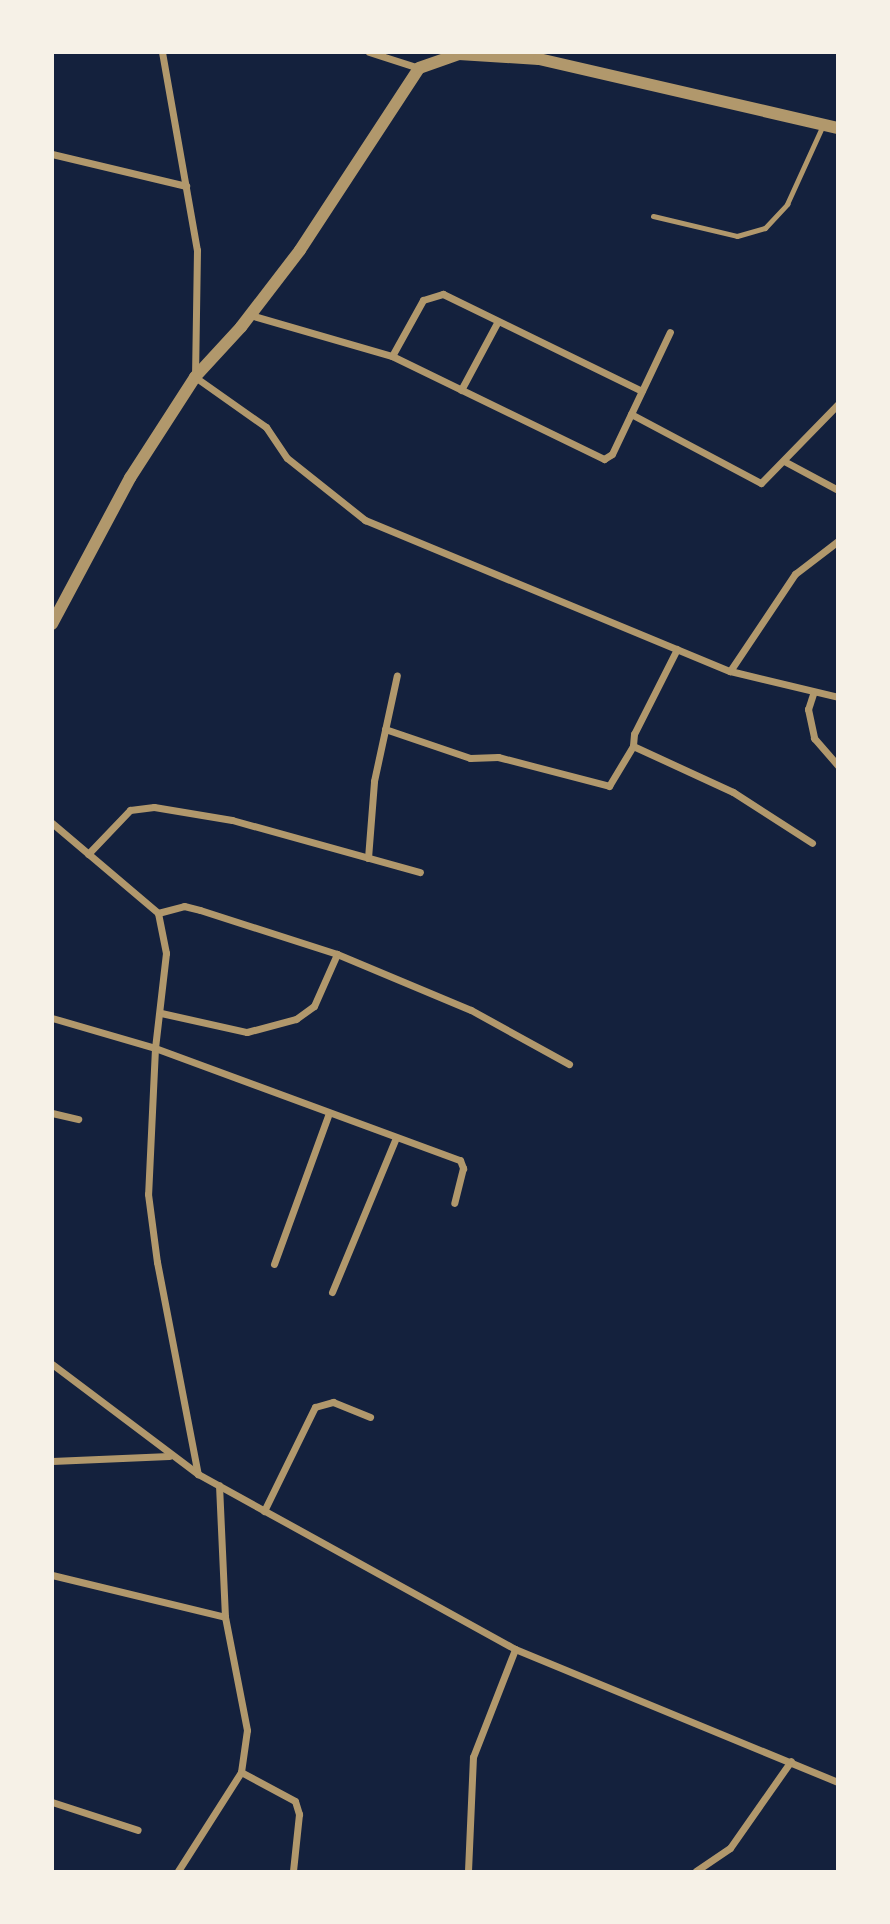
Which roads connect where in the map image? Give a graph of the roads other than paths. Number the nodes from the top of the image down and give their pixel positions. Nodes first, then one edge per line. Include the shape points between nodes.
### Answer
1 (162, 52) edge
2 (369, 52) edge
3 (539, 56) edge
4 (419, 68) junction
5 (823, 125) junction
6 (838, 128) edge
7 (52, 154) edge
8 (186, 186) junction
9 (653, 216) dead end
10 (250, 315) junction
11 (498, 321) junction
12 (670, 332) dead end
13 (392, 356) junction
14 (195, 377) junction
15 (461, 390) junction
16 (642, 391) junction
17 (838, 404) edge
18 (631, 414) junction
19 (784, 461) junction
20 (838, 490) edge
21 (838, 541) edge
22 (52, 624) edge
23 (677, 649) junction
24 (730, 671) junction
25 (397, 675) dead end
26 (813, 694) junction
27 (838, 697) edge
28 (385, 729) junction
29 (633, 746) junction
30 (838, 766) edge
31 (52, 823) edge
32 (812, 844) dead end
33 (88, 854) junction
34 (368, 858) junction
35 (420, 873) dead end
36 (158, 913) junction
37 (337, 954) junction
38 (162, 1013) junction
39 (52, 1018) edge
40 (155, 1048) junction
41 (569, 1064) dead end
42 (52, 1112) edge
43 (329, 1113) junction
44 (78, 1119) dead end
45 (395, 1140) junction
46 (454, 1203) dead end
47 (274, 1264) dead end
48 (332, 1292) dead end
49 (52, 1364) edge
50 (370, 1417) dead end
51 (169, 1456) junction
52 (52, 1461) edge
53 (198, 1474) junction
54 (219, 1486) junction
55 (264, 1511) junction
56 (52, 1575) edge
57 (225, 1617) junction
58 (514, 1649) junction
59 (791, 1760) junction
60 (241, 1772) junction
61 (838, 1782) edge
62 (52, 1802) edge
63 (138, 1830) dead end
64 (178, 1871) edge
65 (293, 1871) edge
66 (468, 1871) edge
67 (696, 1871) edge

1 - 8 street
2 - 4 street
3 - 4 street via 459,54
3 - 5 street
4 - 10 street via 300,250
5 - 6 street
5 - 9 lane via 787,204 765,229 737,236
7 - 8 street
8 - 14 street via 197,250
10 - 13 street
10 - 14 street
11 - 13 street via 443,294 430,295
11 - 15 street
11 - 16 street
12 - 16 street
13 - 15 street
14 - 22 street via 130,478
14 - 23 street via 266,427 287,458 365,520
15 - 18 street via 604,459 612,454
16 - 18 street
17 - 19 street
18 - 19 street via 753,481 766,481
19 - 20 street
21 - 24 street via 795,574
23 - 24 street
23 - 29 street via 634,734
24 - 26 street
25 - 28 street
26 - 27 street
26 - 30 street via 808,709 814,738
28 - 29 street via 470,758 498,757 609,786
28 - 34 street via 374,781
29 - 32 street via 733,792
31 - 33 street
33 - 34 street via 131,810 154,807 232,820
33 - 36 street
34 - 35 street
36 - 37 street via 184,906
36 - 38 street via 166,953
37 - 38 street via 314,1006 296,1019 247,1032
37 - 41 street via 471,1010
38 - 40 street
39 - 40 street
40 - 43 street
40 - 53 street via 149,1194 157,1262
42 - 44 street
43 - 45 street
43 - 47 street
45 - 46 street via 463,1163
45 - 48 street
49 - 51 street
50 - 55 street via 333,1402 315,1407
51 - 52 street
51 - 53 street
53 - 54 street
54 - 55 street
54 - 57 street
55 - 58 street
56 - 57 street
57 - 60 street via 247,1730
58 - 59 street
58 - 66 street via 473,1757
59 - 61 street
59 - 67 street via 730,1848
60 - 64 street
60 - 65 street via 295,1801 299,1814
62 - 63 street

